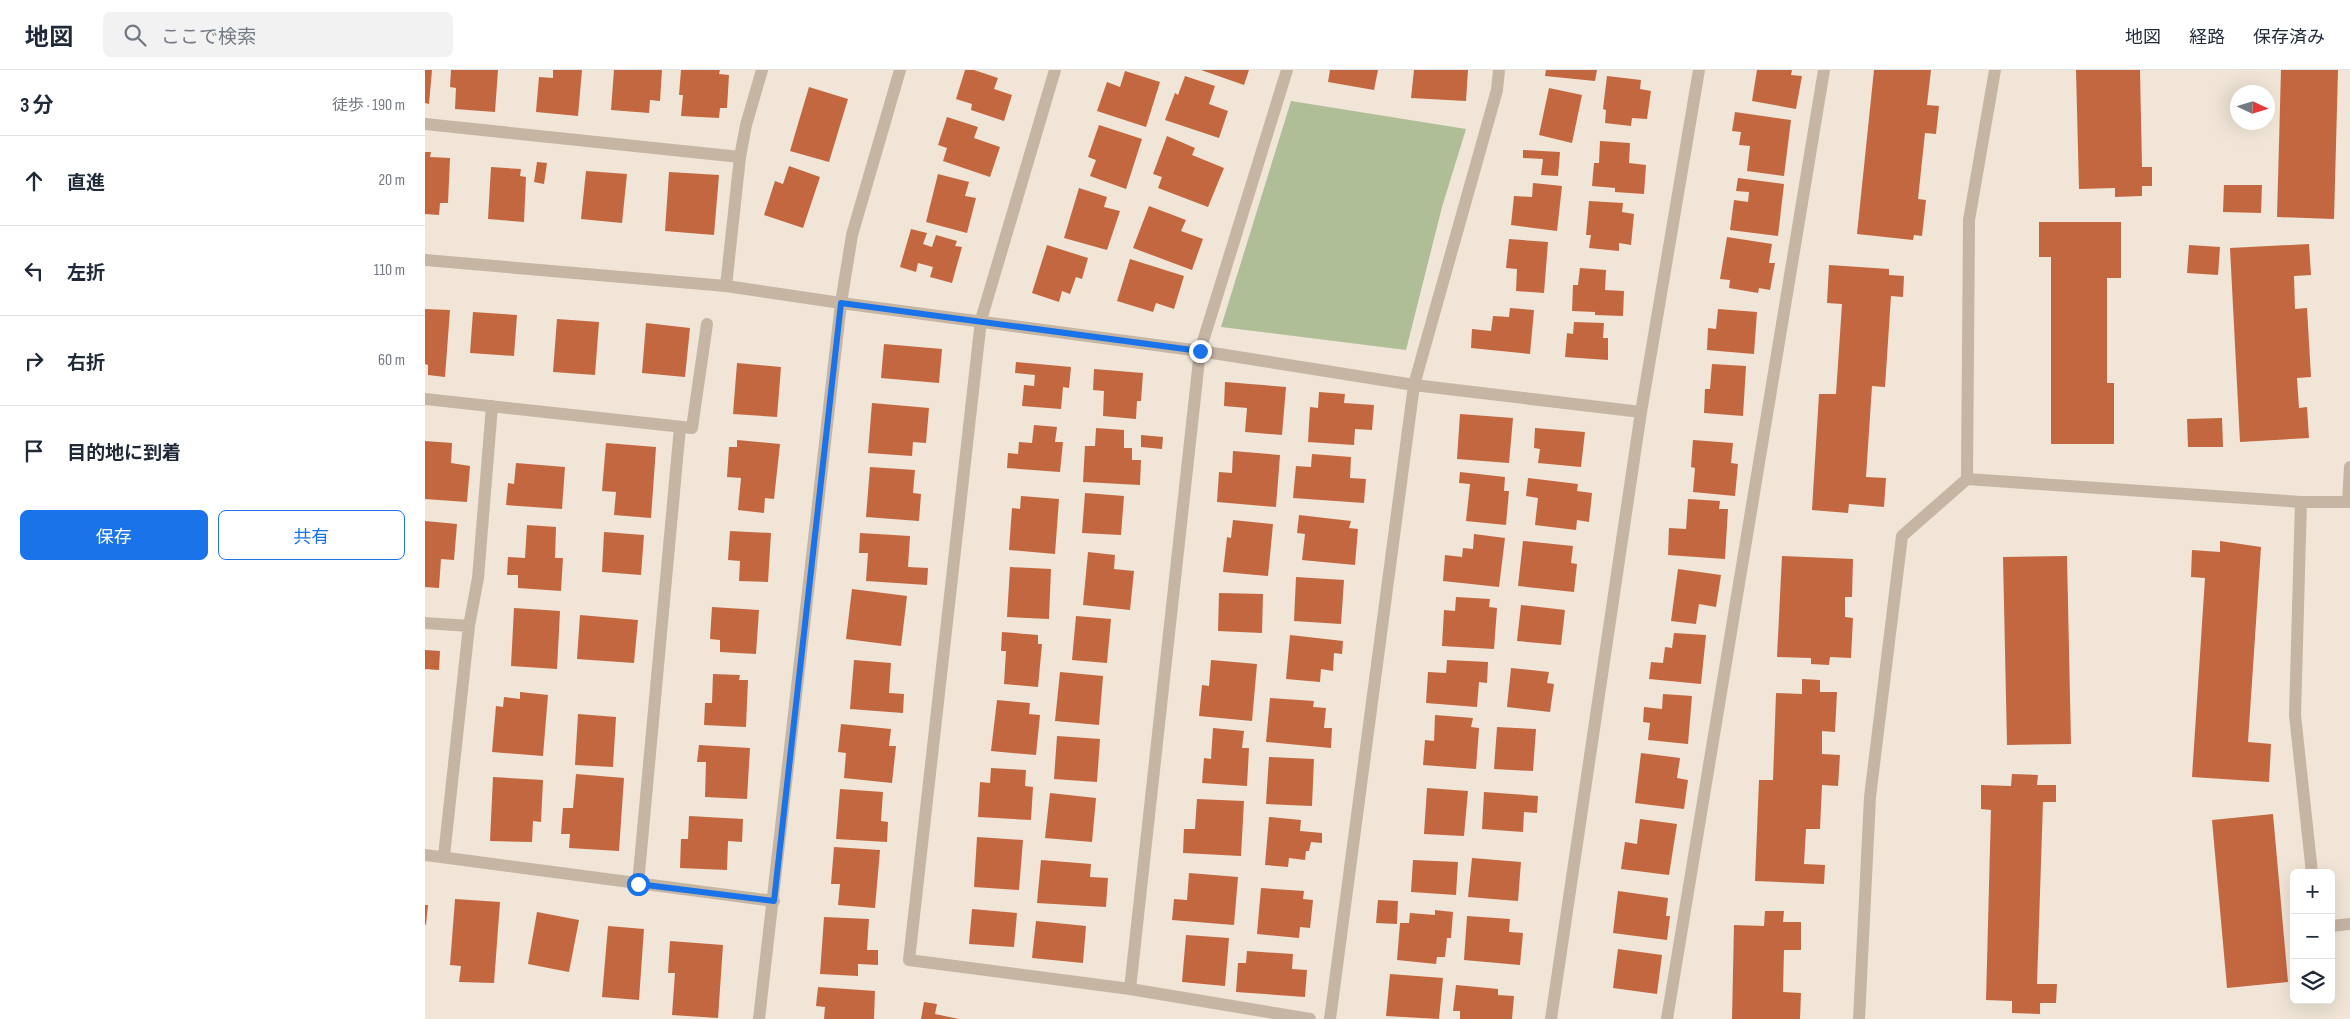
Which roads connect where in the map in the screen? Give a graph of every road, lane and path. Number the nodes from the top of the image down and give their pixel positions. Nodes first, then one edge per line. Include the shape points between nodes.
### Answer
1 (762, 70) edge
2 (900, 70) edge
3 (1055, 70) edge
4 (1287, 70) edge
5 (1499, 70) edge
6 (1699, 70) edge
7 (1825, 70) edge
8 (1995, 70) edge
9 (425, 124) edge
10 (740, 156) junction
11 (425, 260) edge
12 (726, 286) junction
13 (841, 303) junction
14 (981, 320) junction
15 (707, 324) dead end
16 (1200, 351) junction
17 (1414, 385) junction
18 (425, 399) edge
19 (491, 406) junction
20 (1641, 412) junction
21 (680, 427) junction
22 (2350, 467) edge
23 (1967, 479) junction
24 (2349, 501) edge
25 (2301, 502) junction
26 (425, 623) edge
27 (469, 626) junction
28 (425, 855) edge
29 (444, 856) junction
30 (2312, 869) edge
31 (638, 884) junction
32 (774, 901) junction
33 (2350, 924) edge
34 (2335, 926) edge
35 (1130, 989) junction
36 (759, 1019) edge
37 (1311, 1019) edge
38 (1330, 1019) edge
39 (1551, 1019) edge
40 (1667, 1019) edge
41 (1859, 1019) edge

1 - 10 street
2 - 13 street via 852,235
3 - 14 street
4 - 16 street
5 - 17 street via 1497,90
6 - 20 street
7 - 40 street
8 - 23 street via 1969,220
9 - 10 street
10 - 12 street
11 - 12 street
12 - 13 street
13 - 14 street
13 - 32 street
14 - 16 street
14 - 35 street via 909,960
15 - 21 street via 692,428
16 - 17 street
16 - 35 street
17 - 20 street
17 - 38 street
18 - 19 street
19 - 21 street
19 - 27 street via 478,578
20 - 39 street
21 - 31 street
22 - 24 street
23 - 25 street
23 - 41 street via 1902,536 1870,797
24 - 25 street
25 - 30 street via 2295,715
26 - 27 street
27 - 29 street
28 - 29 street
29 - 31 street
31 - 32 street
32 - 36 street
33 - 34 street
35 - 37 street

